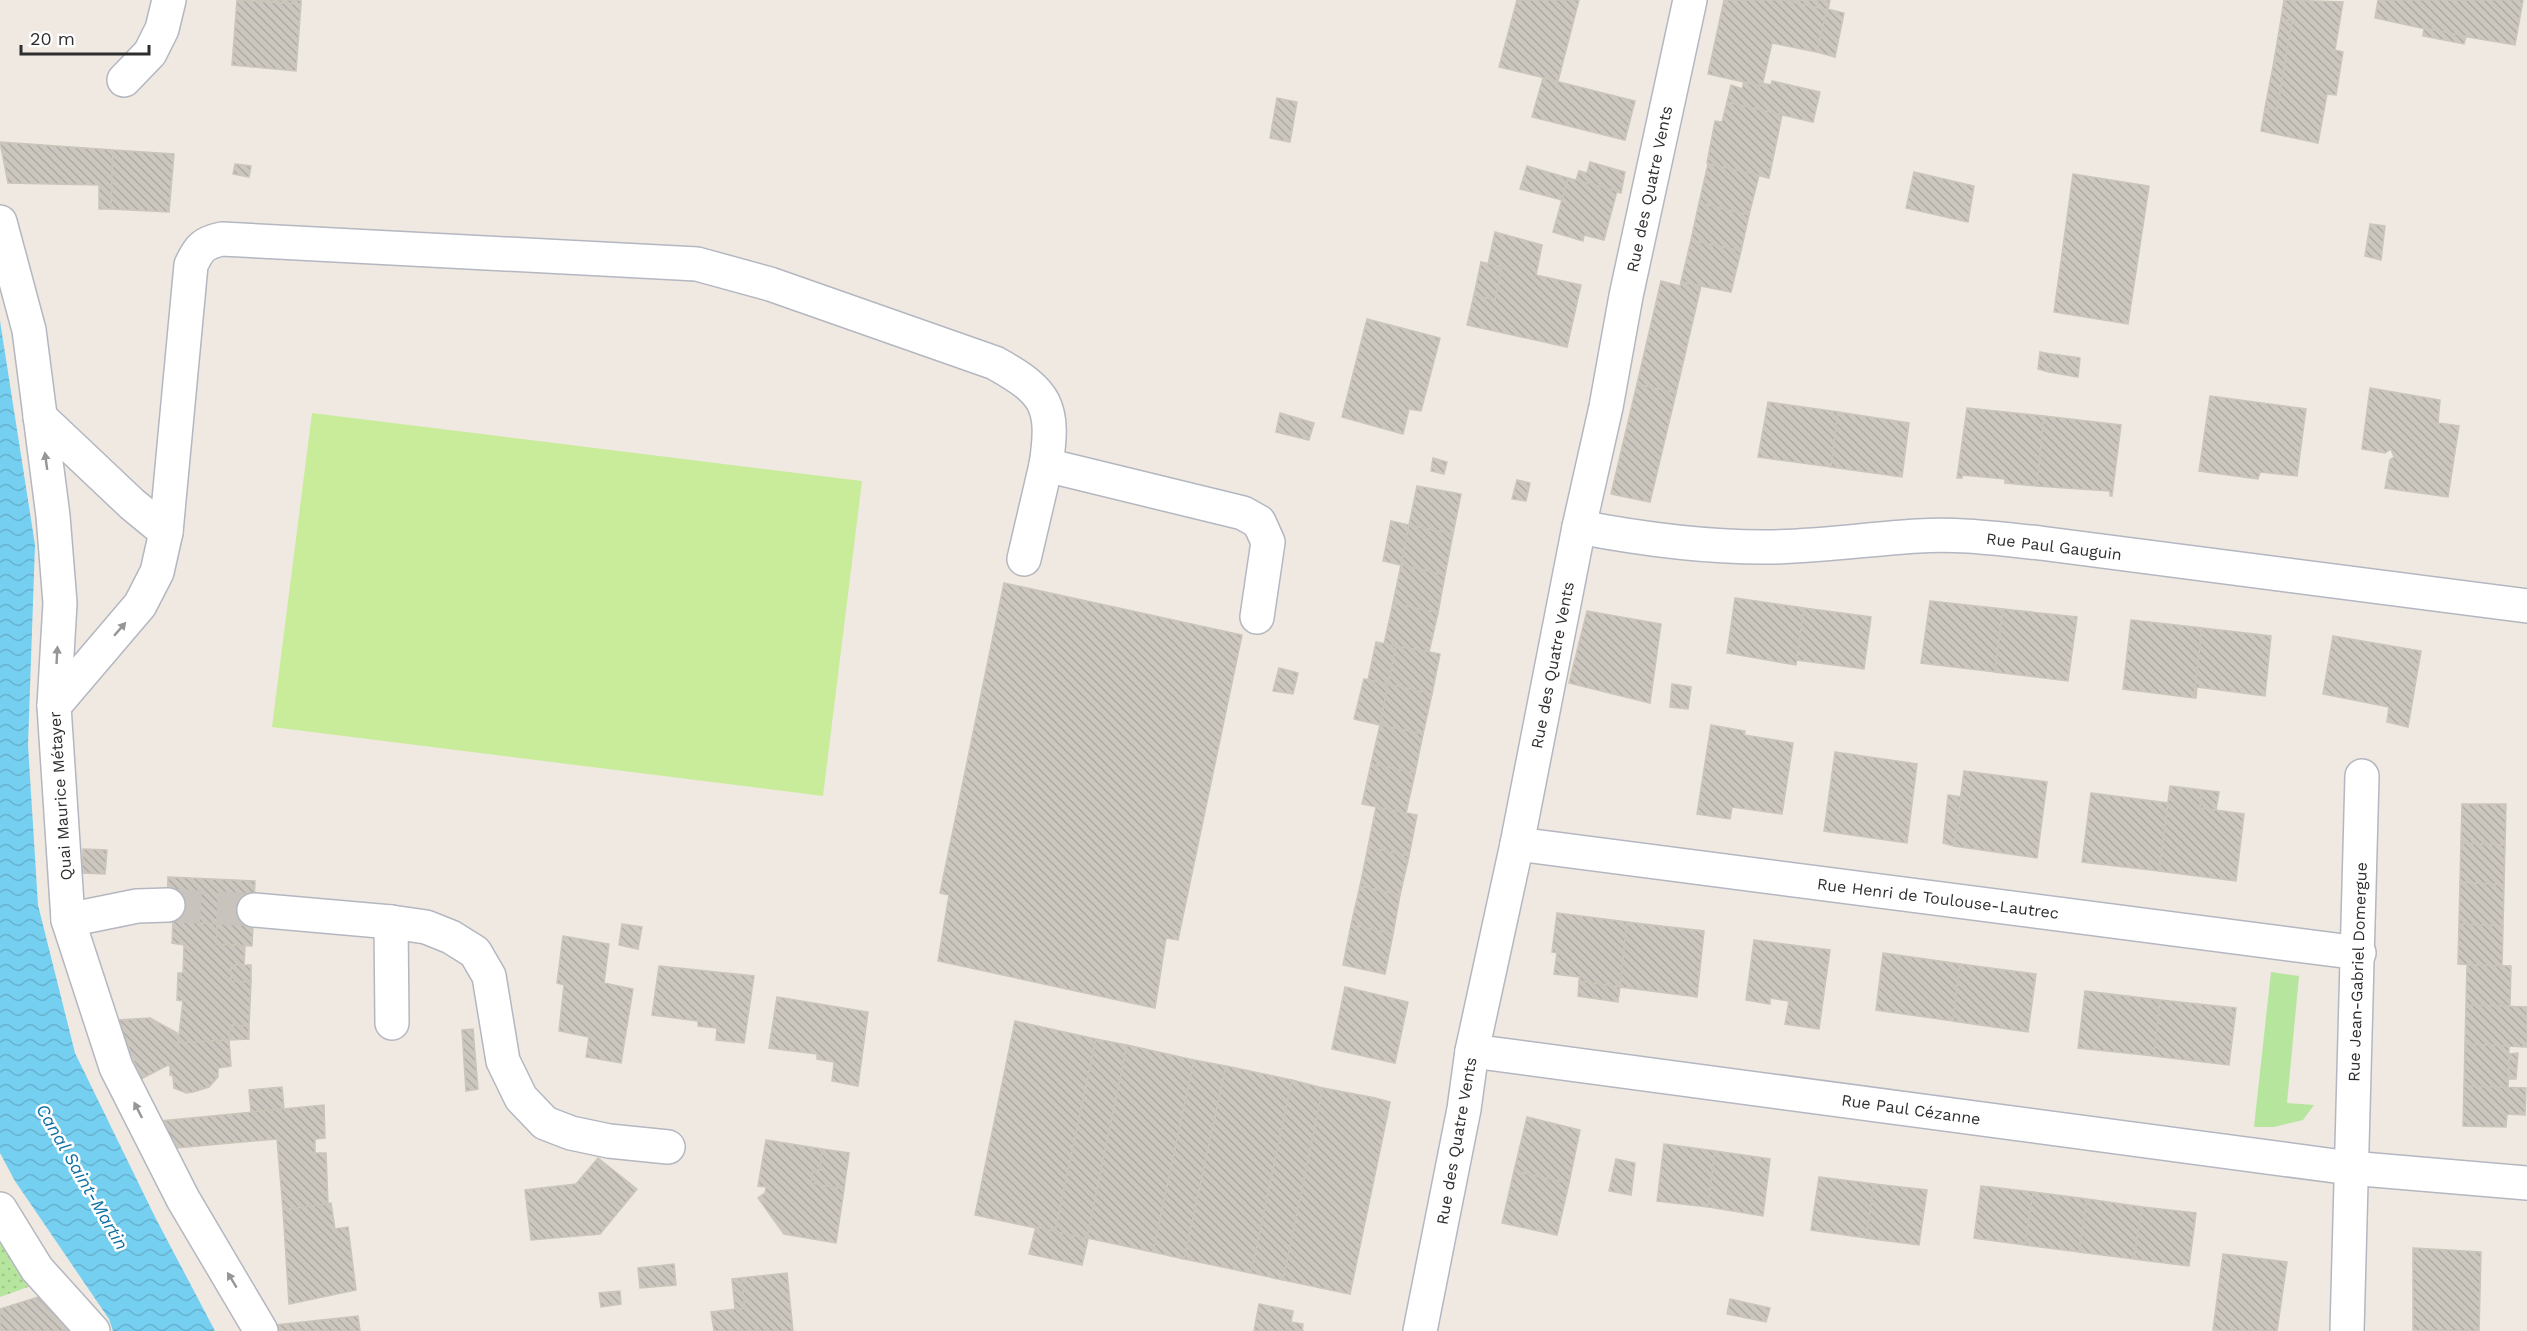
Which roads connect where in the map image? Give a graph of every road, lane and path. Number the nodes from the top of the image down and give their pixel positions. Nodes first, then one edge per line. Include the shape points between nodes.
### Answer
1 (169, 0) edge
2 (1690, 0) edge
3 (124, 80) dead end
4 (0, 222) edge
5 (40, 417) junction
6 (1046, 465) junction
7 (1579, 527) junction
8 (166, 532) junction
9 (1024, 559) dead end
10 (2527, 606) edge
11 (1257, 618) dead end
12 (54, 706) junction
13 (2362, 776) dead end
14 (1517, 844) junction
15 (168, 905) tunnel mouth
16 (254, 910) tunnel mouth
17 (68, 920) junction
18 (391, 922) junction
19 (2359, 953) junction
20 (392, 1023) dead end
21 (1472, 1051) junction
22 (668, 1147) dead end
23 (2350, 1168) junction
24 (2527, 1183) edge
25 (0, 1209) edge
26 (93, 1331) edge
27 (261, 1331) edge
28 (1420, 1331) edge
29 (2347, 1331) edge

1 - 3 street via 162,29 150,53
2 - 7 street, Rue des Quatre Vents
4 - 5 street, Quai Maurice Métayer via 29,330
5 - 8 street
12 -> 5 street, Quai Maurice Métayer via 60,603
6 - 8 street via 1051,426 1045,402 1025,380 995,363 770,284 696,264 222,239 207,242 191,265
6 - 9 street
6 - 11 street via 1243,513 1259,522 1268,542
7 - 10 street, Rue Paul Gauguin via 1702,545 1772,547 1964,535
7 - 14 street, Rue des Quatre Vents
12 -> 8 street via 140,605 157,572
12 - 17 street, Quai Maurice Métayer
13 - 19 street, Rue Jean-Gabriel Domergue
14 - 19 street, Rue Henri de Toulouse-Lautrec
14 - 21 street, Rue des Quatre Vents
15 - 17 street via 137,906
16 - 18 street
27 -> 17 street, Quai Maurice Métayer via 183,1199 116,1067
18 - 20 street
18 - 22 street via 426,927 476,952 489,976 503,1061 521,1098 545,1123 609,1141
19 - 23 street, Rue Jean-Gabriel Domergue
21 - 23 street, Rue Paul Cézanne
21 - 28 street, Rue des Quatre Vents
23 - 24 street
23 - 29 street, Rue Jean-Gabriel Domergue
25 - 26 street via 37,1269

